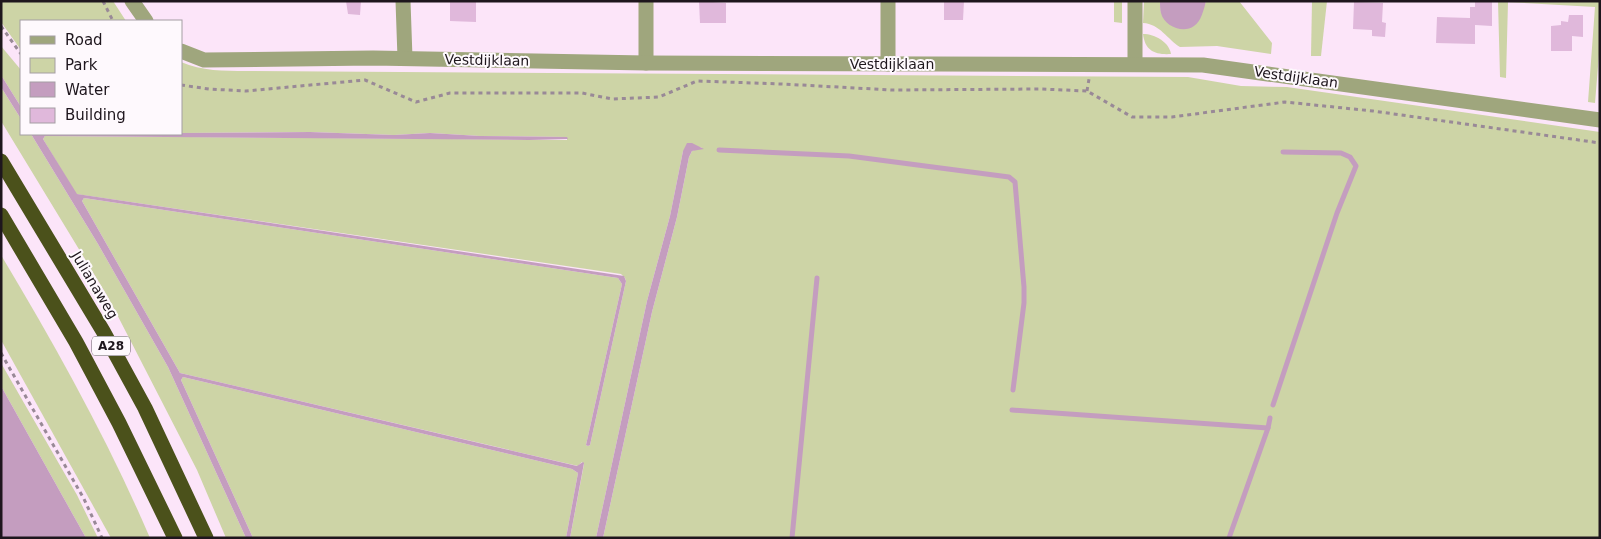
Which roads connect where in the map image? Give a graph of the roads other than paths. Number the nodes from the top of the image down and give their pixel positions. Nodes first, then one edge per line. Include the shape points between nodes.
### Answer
1 (132, 1) edge
2 (403, 1) edge
3 (646, 1) edge
4 (888, 1) edge
5 (1135, 1) edge
6 (145, 20) edge
7 (182, 51) edge
8 (405, 58) junction
9 (646, 62) junction
10 (888, 64) junction
11 (1135, 64) junction
12 (1600, 120) edge
13 (1, 161) edge
14 (1, 215) edge
15 (175, 538) edge
16 (206, 538) edge

1 - 6 street
2 - 8 street
3 - 9 street
4 - 10 street
5 - 11 street
7 - 8 street, Vestdijklaan via 204,60
8 - 9 street, Vestdijklaan
9 - 10 street, Vestdijklaan
10 - 11 street, Vestdijklaan
11 - 12 street, Vestdijklaan via 1203,64
13 - 16 highway, Julianaweg / A28 via 145,408
14 - 15 highway, A28 via 76,342

